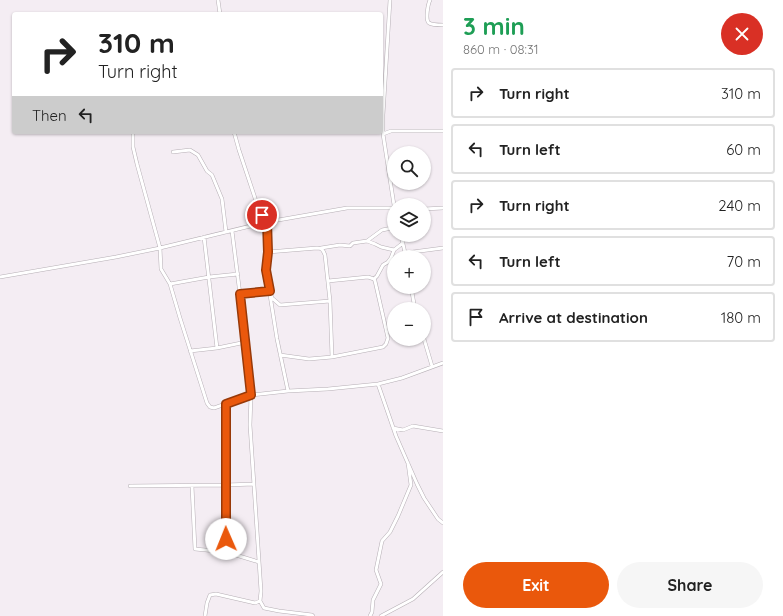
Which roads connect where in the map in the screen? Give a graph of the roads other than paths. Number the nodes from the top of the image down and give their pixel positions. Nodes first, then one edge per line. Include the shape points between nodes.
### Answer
1 (218, 0) edge
2 (390, 0) edge
3 (430, 0) edge
4 (220, 12) edge
5 (443, 25) edge
6 (443, 131) edge
7 (133, 134) edge
8 (235, 134) edge
9 (383, 134) junction
10 (173, 152) dead end
11 (393, 198) edge
12 (387, 208) edge
13 (443, 208) edge
14 (431, 209) edge
15 (267, 222) junction
16 (387, 229) edge
17 (232, 230) junction
18 (226, 232) junction
19 (204, 238) junction
20 (367, 241) junction
21 (403, 243) joint
22 (160, 248) junction
23 (321, 248) junction
24 (443, 248) edge
25 (394, 250) joint
26 (405, 250) edge
27 (428, 250) edge
28 (268, 252) junction
29 (387, 263) edge
30 (238, 274) junction
31 (0, 276) edge
32 (209, 277) junction
33 (374, 279) junction
34 (328, 281) junction
35 (170, 284) junction
36 (270, 291) junction
37 (240, 294) junction
38 (330, 301) junction
39 (246, 342) junction
40 (426, 346) edge
41 (217, 348) junction
42 (190, 351) junction
43 (280, 355) junction
44 (332, 357) junction
45 (443, 363) edge
46 (432, 366) junction
47 (378, 384) junction
48 (288, 391) junction
49 (251, 395) junction
50 (226, 404) junction
51 (393, 428) junction
52 (443, 431) edge
53 (408, 463) junction
54 (254, 484) junction
55 (130, 486) dead end
56 (192, 486) junction
57 (226, 486) junction
58 (443, 523) edge
59 (226, 552) junction
60 (259, 562) junction
61 (443, 572) edge
62 (260, 601) junction
63 (205, 616) edge
64 (313, 616) edge
65 (370, 616) edge
66 (381, 616) edge

1 - 4 street
2 - 9 street
3 - 5 street via 428,22
6 - 9 street via 391,131
7 - 22 street via 133,147
8 - 15 street via 258,207
9 - 11 street
10 - 18 street via 190,150 198,155 206,171 212,175 222,199
12 - 15 street via 347,208
13 - 14 street
15 - 17 street
15 - 28 street
16 - 20 street
17 - 18 street
17 - 30 street
18 - 19 street
19 - 22 street
19 - 32 street
20 - 23 street via 353,243 350,246
20 - 25 street
21 - 25 street
21 - 26 street
22 - 31 street
22 - 35 street via 161,269
23 - 28 street
23 - 34 street via 324,250
24 - 27 street
28 - 36 street via 266,270
29 - 33 street
30 - 32 street
30 - 37 street
32 - 35 street
32 - 41 street
33 - 34 street via 368,277
33 - 44 street via 388,338 386,344 383,347
34 - 38 street
35 - 42 street
36 - 37 street
36 - 38 street via 272,298 280,305
36 - 43 street
37 - 39 street
38 - 44 street
39 - 41 street
39 - 49 street
40 - 46 street
41 - 42 street
42 - 50 street via 210,407
43 - 44 street via 309,359
43 - 48 street
45 - 46 street
46 - 47 street
47 - 48 street
47 - 51 street
48 - 49 street
49 - 50 street
49 - 54 street via 250,425
50 - 57 street
51 - 52 street via 403,430 413,426
51 - 53 street
53 - 58 street via 424,498
53 - 65 street via 411,485 390,532 382,540 376,570 381,584 373,600
54 - 57 street
54 - 60 street
55 - 56 street
56 - 57 street
56 - 59 street via 195,549
57 - 59 street
59 - 60 street
60 - 62 street
61 - 66 street via 413,599
62 - 63 street via 256,603 216,594 210,595
62 - 64 street via 264,608

